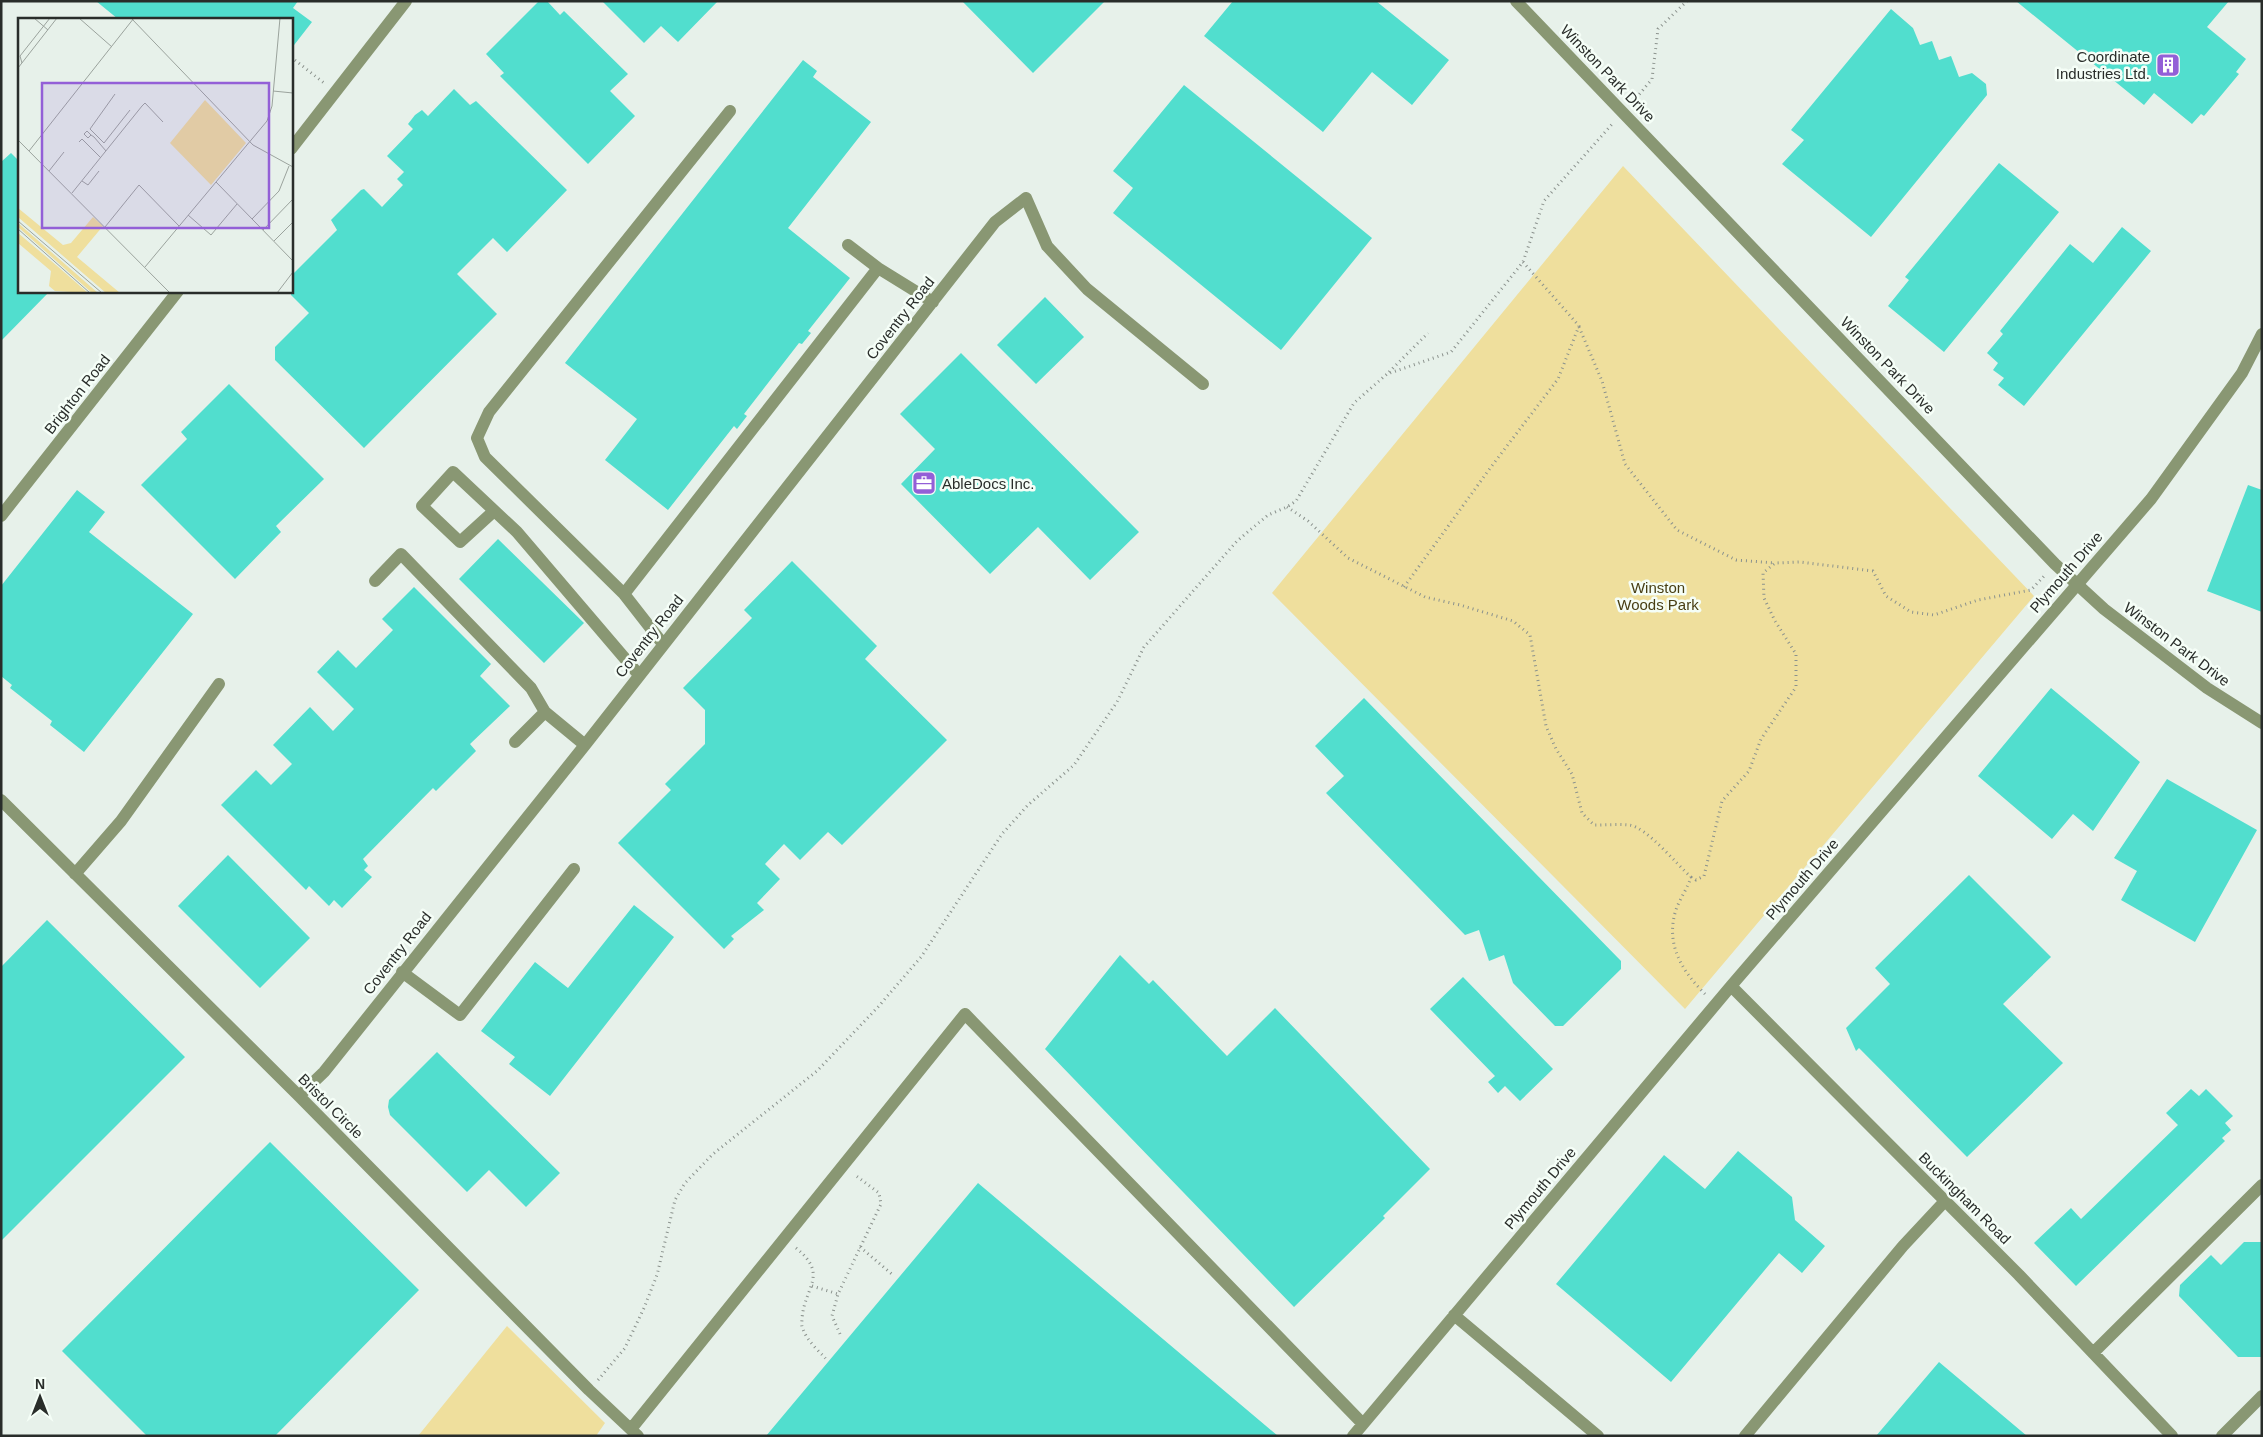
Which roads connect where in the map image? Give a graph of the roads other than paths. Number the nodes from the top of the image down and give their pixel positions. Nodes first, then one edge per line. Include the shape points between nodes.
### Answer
1 (406, 1) edge
2 (1516, 1) edge
3 (730, 111) dead end
4 (292, 148) edge
5 (848, 245) dead end
6 (878, 268) junction
7 (177, 292) edge
8 (933, 302) junction
9 (2262, 334) edge
10 (1203, 384) dead end
11 (494, 510) junction
12 (1, 516) edge
13 (375, 581) dead end
14 (2077, 584) junction
15 (624, 594) junction
16 (663, 644) junction
17 (639, 675) junction
18 (219, 684) dead end
19 (545, 712) junction
20 (2262, 723) edge
21 (515, 742) dead end
22 (585, 745) junction
23 (1, 800) edge
24 (574, 869) dead end
25 (75, 874) junction
26 (402, 972) junction
27 (1731, 986) junction
28 (299, 1096) junction
29 (2262, 1184) edge
30 (1945, 1201) junction
31 (1454, 1315) junction
32 (2093, 1353) junction
33 (2262, 1396) edge
34 (1363, 1424) junction
35 (634, 1432) edge
36 (1353, 1436) edge
37 (1598, 1436) edge
38 (1745, 1436) edge
39 (2172, 1436) edge
40 (2222, 1436) edge

1 - 4 street
2 - 14 street, Winston Park Drive
3 - 15 street via 489,412 478,438 484,457
5 - 6 street
6 - 8 street
6 - 15 street
7 - 12 street, Brighton Road
8 - 10 street, Coventry Road via 995,222 1026,198 1047,246 1087,289
8 - 16 street, Coventry Road
9 - 14 street, Plymouth Drive via 2242,373 2151,499
11 - 11 street via 453,472 422,506 460,542
11 - 17 street via 517,532
13 - 19 street via 401,554 531,688
14 - 20 street, Winston Park Drive via 2104,609 2207,688
14 - 27 street, Plymouth Drive
15 - 16 street
16 - 17 street, Coventry Road
17 - 22 street, Coventry Road
18 - 25 street via 121,821
19 - 21 street
19 - 22 street
22 - 26 street, Coventry Road
23 - 25 street, Bristol Circle
24 - 26 street via 460,1015
25 - 28 street, Bristol Circle
26 - 28 street, Coventry Road via 324,1072
27 - 30 street, Buckingham Road
27 - 31 street, Plymouth Drive
28 - 35 street, Bristol Circle
29 - 32 street
30 - 32 street, Buckingham Road
30 - 38 street via 1868,1286
31 - 34 street, Plymouth Drive
31 - 37 street
32 - 39 street, Buckingham Road
33 - 40 street
34 - 35 street via 965,1014
34 - 36 street, Plymouth Drive

